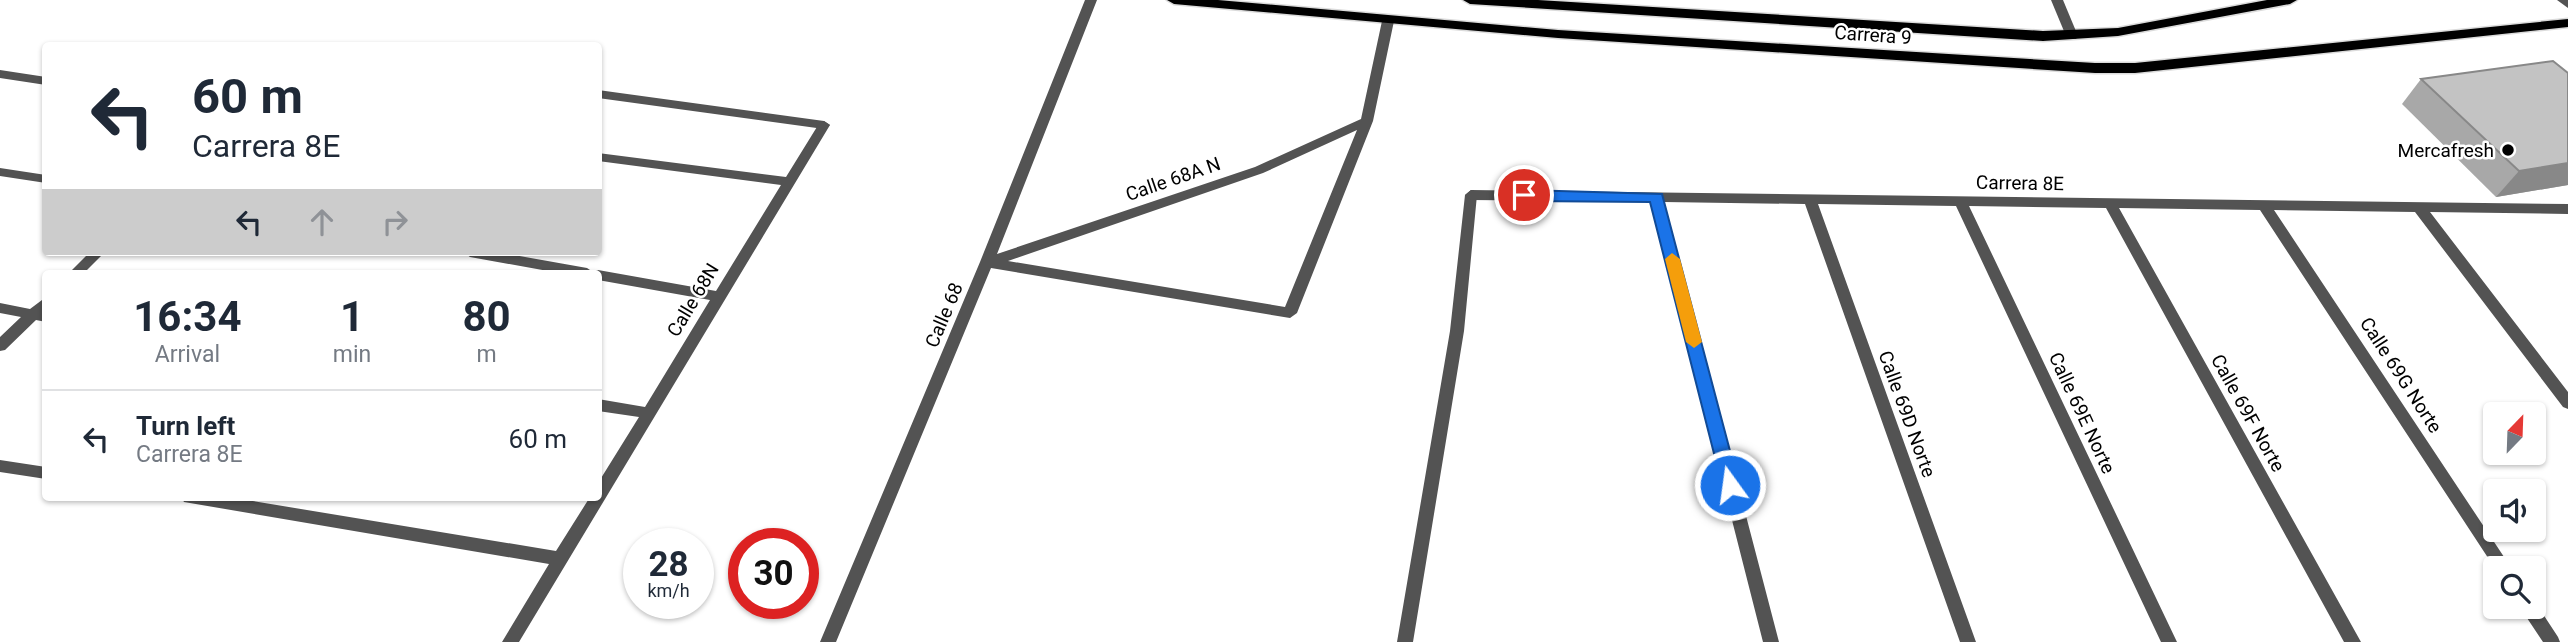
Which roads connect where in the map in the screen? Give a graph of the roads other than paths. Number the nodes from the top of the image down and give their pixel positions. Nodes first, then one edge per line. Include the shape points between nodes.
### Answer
1 (1091, 0) edge
2 (1174, 0) edge
3 (1470, 0) edge
4 (2057, 0) edge
5 (2290, 0) edge
6 (2563, 0) edge
7 (1551, 4) edge
8 (2568, 5) edge
9 (1388, 21) junction
10 (2568, 23) edge
11 (2072, 36) junction
12 (0, 74) edge
13 (42, 80) edge
14 (602, 95) edge
15 (1367, 121) junction
16 (602, 158) edge
17 (0, 172) edge
18 (42, 178) edge
19 (789, 181) junction
20 (1656, 197) junction
21 (1810, 199) junction
22 (1960, 201) junction
23 (2110, 203) junction
24 (2264, 205) junction
25 (2419, 207) junction
26 (2568, 209) edge
27 (94, 256) edge
28 (492, 256) edge
29 (987, 262) junction
30 (79, 270) edge
31 (570, 270) edge
32 (602, 276) edge
33 (720, 297) junction
34 (0, 308) edge
35 (39, 316) edge
36 (0, 346) edge
37 (2568, 403) edge
38 (602, 406) edge
39 (649, 413) junction
40 (0, 466) edge
41 (42, 472) edge
42 (602, 490) edge
43 (213, 501) edge
44 (596, 501) edge
45 (2495, 556) edge
46 (561, 559) junction
47 (2537, 619) edge
48 (510, 642) edge
49 (828, 642) edge
50 (1405, 642) edge
51 (1771, 642) edge
52 (1968, 642) edge
53 (2169, 642) edge
54 (2353, 642) edge
55 (2552, 642) edge

1 - 29 street, Calle 68
2 - 9 main road, Carrera 9
3 - 7 main road, Carrera 9
4 - 11 street
5 - 11 main road, Carrera 9 via 2118,32
6 - 8 street
7 - 11 main road, Carrera 9
9 - 10 main road, Carrera 9 via 2095,68 2136,68
9 - 15 street
12 - 13 street
14 - 19 street, Calle 68N via 824,125
15 - 29 street, Calle 68A N via 1259,170
15 - 29 street via 1290,313
16 - 19 street
17 - 18 street
19 - 33 street, Calle 68N
20 - 21 street, Carrera 8E
20 - 50 street, Carrera 8E via 1471,195 1457,331
20 - 51 street
21 - 22 street, Carrera 8E
21 - 52 street, Calle 69D Norte
22 - 23 street, Carrera 8E
22 - 53 street, Calle 69E Norte
23 - 24 street, Carrera 8E
23 - 54 street, Calle 69F Norte
24 - 25 street, Carrera 8E
24 - 45 street, Calle 69G Norte
25 - 26 street, Carrera 8E
25 - 37 street
27 - 30 street
28 - 31 street
29 - 49 street, Calle 68
32 - 33 street
33 - 39 street, Calle 68N
34 - 35 street
35 - 36 street
38 - 39 street
39 - 42 street, Calle 68N
40 - 41 street
43 - 46 street
44 - 46 street, Calle 68N
46 - 48 street, Calle 68N
47 - 55 street

